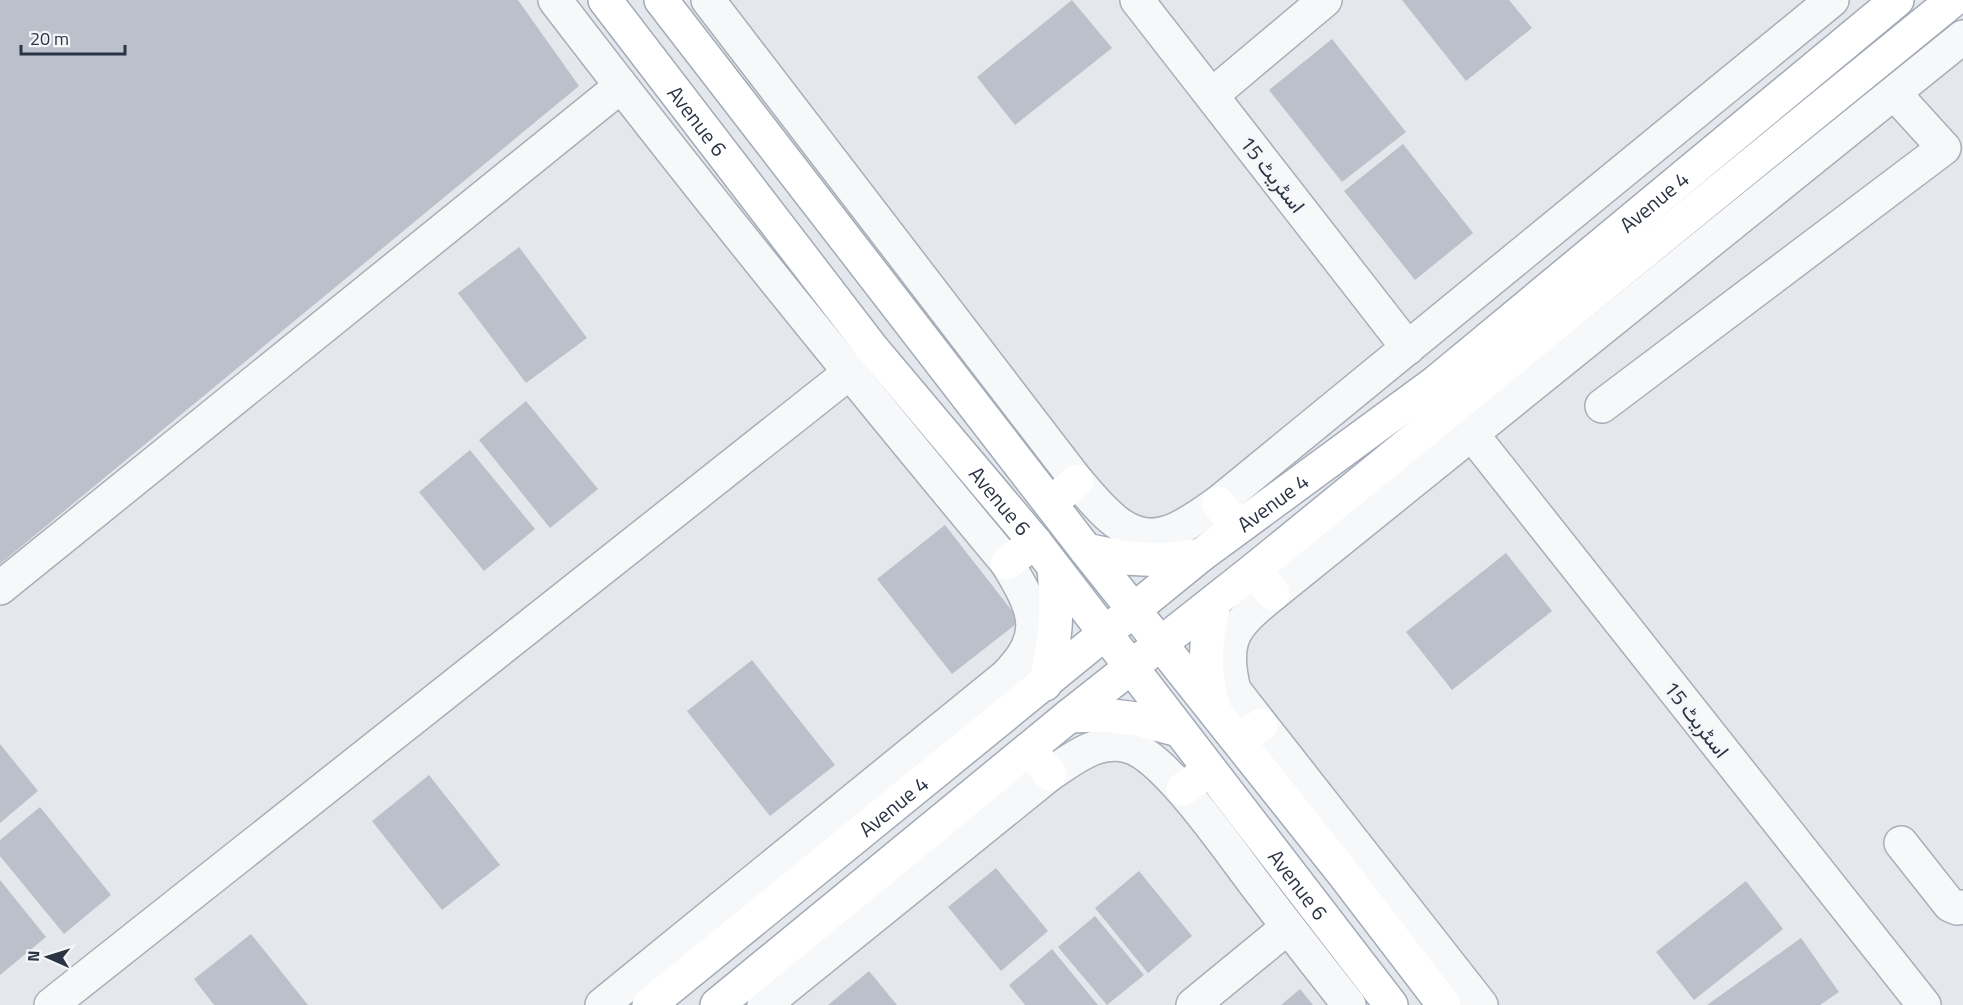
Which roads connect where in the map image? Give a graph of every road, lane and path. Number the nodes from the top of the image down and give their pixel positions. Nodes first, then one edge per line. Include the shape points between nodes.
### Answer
1 (555, 0) edge
2 (604, 0) edge
3 (661, 0) edge
4 (708, 0) edge
5 (1137, 0) edge
6 (1325, 0) edge
7 (1832, 0) edge
8 (1897, 0) edge
9 (1953, 0) edge
10 (1963, 37) edge
11 (621, 86) junction
12 (1894, 93) junction
13 (1212, 95) junction
14 (1408, 348) junction
15 (849, 373) junction
16 (1602, 406) dead end
17 (1471, 433) junction
18 (1077, 481) junction
19 (1051, 502) junction
20 (1228, 515) junction
21 (1035, 542) junction
22 (1086, 550) junction
23 (1201, 555) junction
24 (1007, 563) junction
25 (1054, 568) junction
26 (1264, 581) junction
27 (0, 588) edge
28 (1215, 601) junction
29 (1134, 610) junction
30 (1105, 634) junction
31 (1160, 643) junction
32 (1131, 667) junction
33 (1044, 684) junction
34 (1215, 712) junction
35 (1069, 716) junction
36 (1179, 730) junction
37 (1250, 733) junction
38 (1029, 748) junction
39 (1209, 770) junction
40 (1050, 774) junction
41 (1183, 789) junction
42 (1901, 843) dead end
43 (1963, 907) edge
44 (1288, 927) junction
45 (51, 1005) edge
46 (602, 1005) edge
47 (649, 1005) edge
48 (717, 1005) edge
49 (764, 1005) edge
50 (1193, 1005) edge
51 (1349, 1005) edge
52 (1391, 1005) edge
53 (1444, 1005) edge
54 (1481, 1005) edge
55 (1924, 1005) edge

1 - 11 street
2 - 21 main road, Avenue 6 via 871,346
3 - 19 main road, Avenue 6
4 - 18 street
5 - 13 street, اسٹریٹ 15
6 - 13 street
7 - 14 street
8 - 20 main road, Avenue 4 via 1436,383
9 - 26 main road, Avenue 4
10 - 12 street
11 - 15 street
11 - 27 street
12 - 16 street via 1944,148
12 - 17 street
13 - 14 street, اسٹریٹ 15
14 - 20 street
15 - 24 street
15 - 45 street
17 - 26 street
17 - 55 street, اسٹریٹ 15
18 - 19 main road
18 - 20 street via 1108,516 1138,534 1168,533
19 - 22 main road, Avenue 6
20 - 23 main road, Avenue 4
21 - 24 main road
21 - 25 main road, Avenue 6
22 - 23 main road via 1124,558 1163,560
22 - 29 main road, Avenue 6
23 - 29 main road, Avenue 4
24 - 46 street via 1025,592 1033,628 1031,644 1019,663
25 - 30 main road, Avenue 6
25 - 33 main road via 1056,626
26 - 28 main road, Avenue 4
26 - 37 street via 1234,635 1229,653 1234,690
28 - 31 main road, Avenue 4
28 - 34 main road via 1205,658 1207,688
29 - 30 main road, Avenue 4
29 - 31 main road, Avenue 6
30 - 32 main road, Avenue 6
30 - 33 main road, Avenue 4
31 - 32 main road, Avenue 4
31 - 34 main road, Avenue 6
32 - 35 main road, Avenue 4
32 - 36 main road, Avenue 6
33 - 47 main road, Avenue 4
34 - 37 main road, Avenue 6
35 - 36 main road via 1137,719
35 - 38 main road, Avenue 4
36 - 39 main road, Avenue 6
37 - 53 main road, Avenue 6
37 - 54 street
38 - 40 main road
38 - 48 main road, Avenue 4
39 - 41 main road
39 - 52 main road, Avenue 6
40 - 41 street via 1094,747 1115,744 1144,753
40 - 49 street
41 - 44 street
42 - 43 street via 1950,905
44 - 50 street
44 - 51 street

